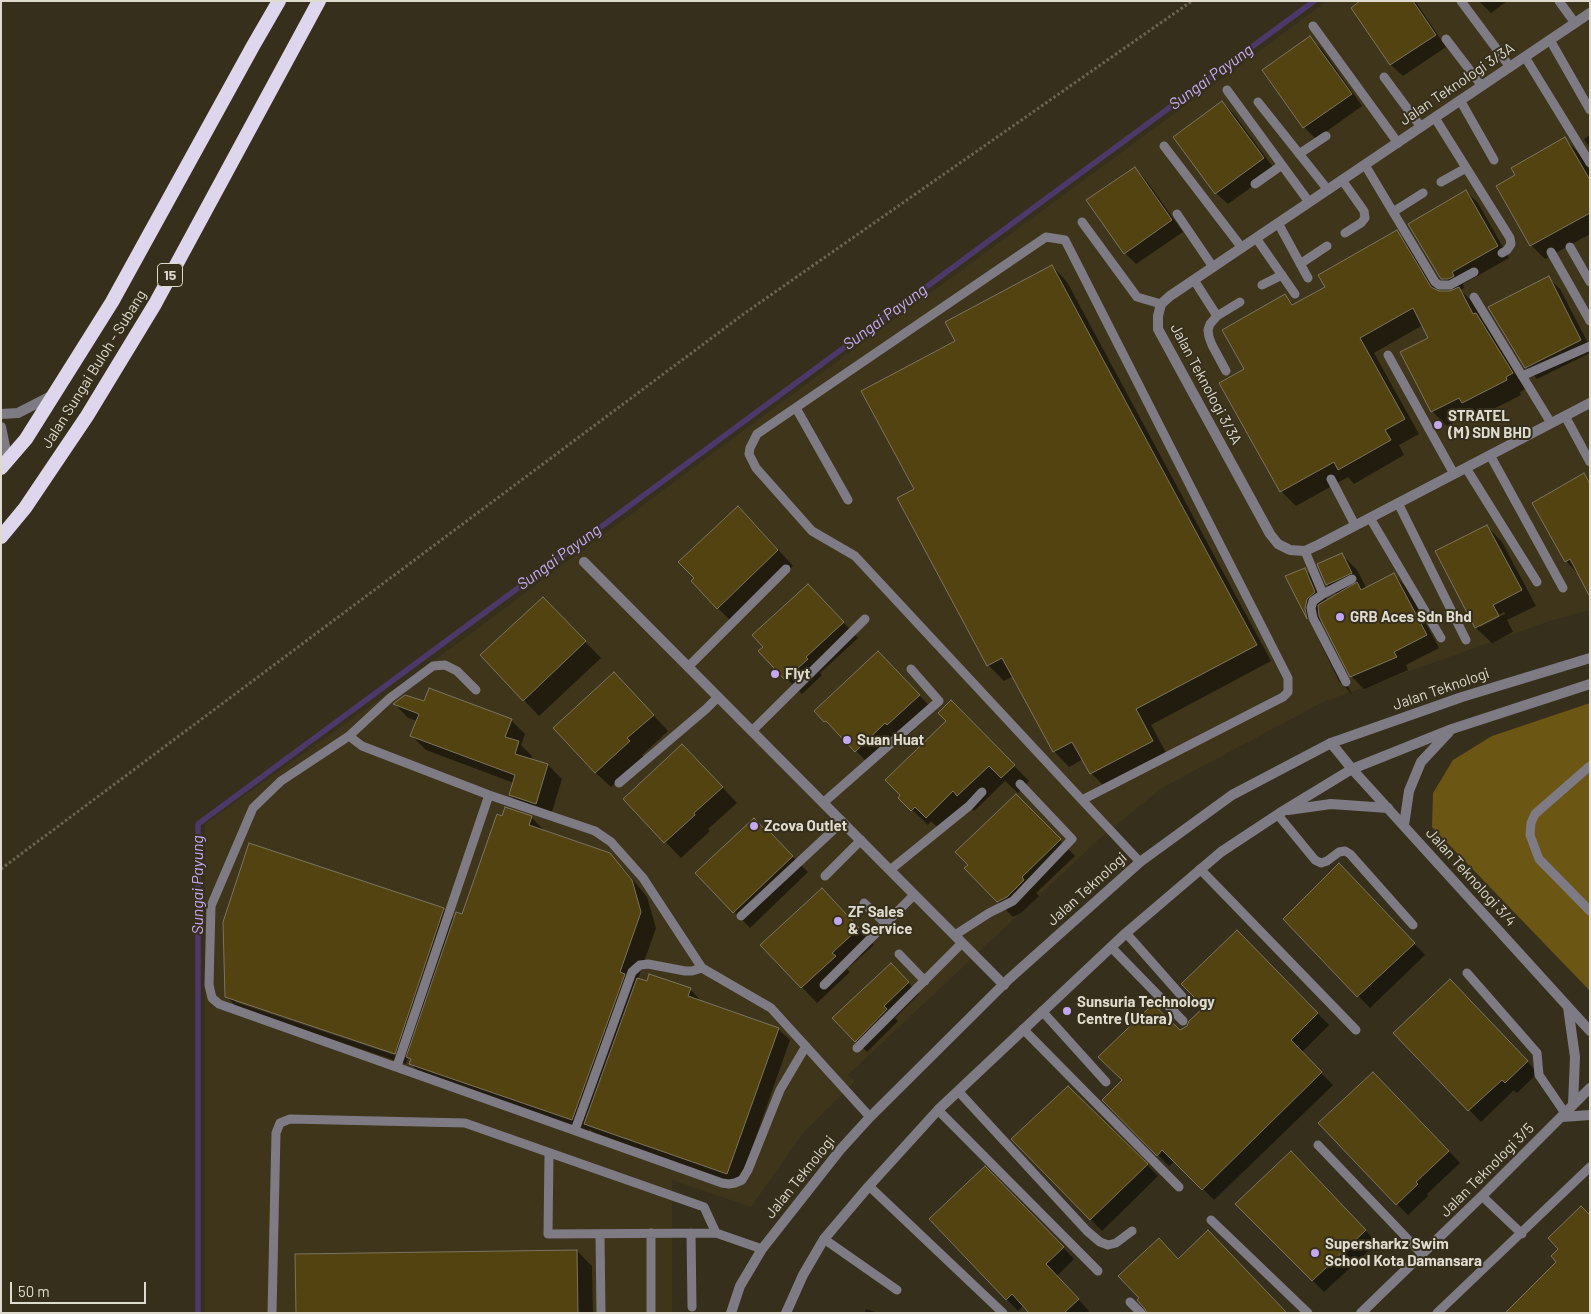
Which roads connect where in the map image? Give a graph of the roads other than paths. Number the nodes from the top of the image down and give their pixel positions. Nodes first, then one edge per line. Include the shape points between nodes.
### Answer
1 (279, 1) edge
2 (319, 1) edge
3 (1461, 1) edge
4 (1559, 1) edge
5 (1590, 13) edge
6 (1575, 24) junction
7 (1313, 26) dead end
8 (1446, 39) dead end
9 (1550, 40) junction
10 (1525, 57) junction
11 (1510, 67) junction
12 (1384, 77) dead end
13 (1482, 86) junction
14 (1227, 90) dead end
15 (1460, 100) junction
16 (1258, 102) dead end
17 (1590, 110) edge
18 (1435, 118) junction
19 (1421, 127) junction
20 (1326, 136) dead end
21 (1398, 143) junction
22 (1164, 146) dead end
23 (1299, 154) junction
24 (1494, 160) dead end
25 (1590, 163) edge
26 (1282, 165) junction
27 (1365, 165) junction
28 (1466, 168) junction
29 (1342, 180) junction
30 (1441, 182) dead end
31 (1254, 184) dead end
32 (1328, 190) junction
33 (1423, 193) dead end
34 (1309, 202) junction
35 (1393, 212) junction
36 (1177, 214) dead end
37 (1082, 222) dead end
38 (1278, 223) junction
39 (1345, 233) dead end
40 (1256, 238) junction
41 (1327, 246) dead end
42 (1570, 247) dead end
43 (1242, 248) junction
44 (1502, 252) dead end
45 (1551, 252) dead end
46 (1300, 264) junction
47 (1213, 267) junction
48 (1474, 272) dead end
49 (1282, 275) junction
50 (1308, 278) dead end
51 (1194, 280) junction
52 (1590, 282) edge
53 (1262, 285) dead end
54 (1294, 294) dead end
55 (1474, 297) dead end
56 (1240, 302) dead end
57 (1161, 304) junction
58 (1217, 316) junction
59 (1590, 321) edge
60 (1590, 346) edge
61 (1388, 355) dead end
62 (1226, 371) dead end
63 (1522, 376) junction
64 (54, 395) junction
65 (1590, 403) edge
66 (796, 408) junction
67 (1, 414) edge
68 (1565, 416) junction
69 (1551, 423) junction
70 (1, 426) edge
71 (1490, 455) junction
72 (1, 461) edge
73 (1590, 462) edge
74 (1, 468) edge
75 (1466, 468) junction
76 (1454, 474) junction
77 (1331, 479) dead end
78 (848, 500) dead end
79 (1398, 503) junction
80 (1370, 518) junction
81 (1356, 525) junction
82 (1, 537) edge
83 (1305, 551) junction
84 (584, 562) dead end
85 (786, 569) dead end
86 (1352, 579) dead end
87 (1537, 582) dead end
88 (1563, 588) dead end
89 (1323, 594) junction
90 (865, 619) dead end
91 (1441, 638) dead end
92 (1466, 640) dead end
93 (1590, 658) edge
94 (688, 667) junction
95 (911, 669) dead end
96 (1346, 682) dead end
97 (1590, 684) edge
98 (476, 690) dead end
99 (718, 697) junction
100 (1452, 729) junction
101 (752, 731) junction
102 (349, 736) junction
103 (1331, 743) junction
104 (1590, 766) edge
105 (1352, 769) junction
106 (619, 783) dead end
107 (1020, 784) dead end
108 (982, 792) dead end
109 (489, 795) junction
110 (1082, 800) junction
111 (823, 803) junction
112 (1388, 808) junction
113 (1280, 813) junction
114 (842, 822) junction
115 (1404, 825) junction
116 (861, 840) junction
117 (1140, 862) junction
118 (1200, 869) junction
119 (890, 870) junction
120 (825, 876) dead end
121 (914, 895) junction
122 (864, 903) dead end
123 (1590, 911) edge
124 (742, 916) dead end
125 (886, 923) junction
126 (1413, 925) dead end
127 (1126, 933) junction
128 (959, 939) junction
129 (1111, 947) junction
130 (899, 954) dead end
131 (702, 968) junction
132 (1467, 973) dead end
133 (924, 981) junction
134 (1004, 985) junction
135 (824, 986) dead end
136 (1186, 1001) dead end
137 (1568, 1008) junction
138 (1042, 1011) junction
139 (1183, 1021) dead end
140 (1023, 1030) junction
141 (1356, 1030) dead end
142 (1590, 1031) edge
143 (806, 1046) junction
144 (857, 1048) dead end
145 (397, 1066) junction
146 (1106, 1082) dead end
147 (1590, 1088) edge
148 (958, 1091) junction
149 (1573, 1105) junction
150 (938, 1110) junction
151 (1564, 1115) junction
152 (1590, 1115) edge
153 (870, 1118) junction
154 (575, 1130) junction
155 (1318, 1145) dead end
156 (549, 1153) junction
157 (1590, 1167) edge
158 (869, 1186) junction
159 (1179, 1186) dead end
160 (1482, 1196) junction
161 (1211, 1220) dead end
162 (1132, 1231) dead end
163 (651, 1233) junction
164 (692, 1233) junction
165 (716, 1233) junction
166 (600, 1234) junction
167 (1522, 1234) junction
168 (824, 1239) junction
169 (762, 1249) junction
170 (1422, 1254) junction
171 (1098, 1271) dead end
172 (897, 1290) dead end
173 (1130, 1302) dead end
174 (692, 1307) dead end
175 (272, 1313) edge
176 (600, 1313) edge
177 (651, 1313) edge
178 (731, 1313) edge
179 (786, 1313) edge
180 (1003, 1313) edge
181 (1141, 1313) edge
182 (1308, 1313) edge
183 (1361, 1313) edge
184 (1437, 1313) edge

1 - 64 highway, Jalan Sungai Buloh - Subang / 15 via 112,302
2 - 82 highway, Jalan Sungai Buloh - Subang / 15 via 154,304 87,416
3 - 11 lane
4 - 6 lane
5 - 6 street, Jalan Teknologi 3/3A
6 - 9 street, Jalan Teknologi 3/3A
7 - 21 lane
8 - 13 lane
9 - 10 street, Jalan Teknologi 3/3A
9 - 17 lane
10 - 11 street, Jalan Teknologi 3/3A
10 - 25 lane
11 - 13 street, Jalan Teknologi 3/3A
12 - 19 lane
13 - 15 street, Jalan Teknologi 3/3A
14 - 26 lane
15 - 18 street, Jalan Teknologi 3/3A
15 - 24 lane
16 - 23 lane
18 - 19 street, Jalan Teknologi 3/3A
18 - 28 lane
19 - 21 street, Jalan Teknologi 3/3A
20 - 23 lane
21 - 27 street, Jalan Teknologi 3/3A
22 - 43 lane
23 - 32 lane
26 - 31 lane
26 - 34 lane
27 - 29 street, Jalan Teknologi 3/3A
27 - 35 lane
28 - 30 lane
28 - 44 lane via 1510,238 1511,244
29 - 32 street, Jalan Teknologi 3/3A
29 - 39 lane via 1364,211 1365,218
32 - 34 street, Jalan Teknologi 3/3A
33 - 35 lane
34 - 38 street, Jalan Teknologi 3/3A
35 - 48 lane via 1439,285 1450,285
36 - 47 lane
37 - 57 lane via 1137,297
38 - 40 street, Jalan Teknologi 3/3A
38 - 46 lane
40 - 43 street, Jalan Teknologi 3/3A
40 - 49 lane
41 - 46 lane
42 - 52 lane
43 - 47 street, Jalan Teknologi 3/3A
45 - 59 lane
46 - 50 lane
47 - 51 street, Jalan Teknologi 3/3A
49 - 53 lane
49 - 54 lane
51 - 57 street, Jalan Teknologi 3/3A
51 - 58 lane
55 - 63 lane
56 - 58 lane
57 - 83 street, Jalan Teknologi 3/3A via 1158,329 1270,534 1278,544 1290,550
58 - 62 lane via 1210,324 1209,337
60 - 63 lane
61 - 76 lane
63 - 69 lane
64 - 67 street via 18,413
64 - 74 highway, Jalan Sungai Buloh - Subang / 15 via 26,439
65 - 68 street
66 - 78 lane
66 - 110 lane via 757,434 749,454 756,468 812,531 855,556
66 - 110 lane via 1046,237 1066,240 1288,678 1288,692 1283,697
68 - 69 street
68 - 73 lane
69 - 71 street
70 - 72 street via 6,451
71 - 75 street
71 - 88 lane
75 - 76 street
75 - 87 lane
76 - 79 street
77 - 81 lane
79 - 80 street
79 - 92 lane
80 - 81 street
80 - 91 lane
81 - 83 street
83 - 89 lane
84 - 94 street
85 - 94 lane
86 - 89 lane
89 - 96 lane via 1313,601 1313,618
90 - 101 lane
93 - 103 street, Jalan Teknologi via 1462,697
94 - 99 street
95 - 111 lane via 939,701
97 - 100 street
98 - 102 lane via 457,671 445,665 433,666 390,698
99 - 101 street
99 - 106 lane
100 - 105 street
100 - 115 street via 1421,762 1409,791
101 - 111 street
102 - 109 lane via 362,746
102 - 145 lane via 281,781 253,808 211,906 209,984 212,998 219,1004
103 - 105 street, Jalan Teknologi 3/4
103 - 117 street, Jalan Teknologi via 1232,795
104 - 123 lane via 1535,814 1530,835 1539,859
105 - 112 street, Jalan Teknologi 3/4
105 - 113 street
107 - 128 lane via 1072,839 1013,901 989,913
108 - 119 lane
109 - 131 lane via 594,831 611,842 643,878
109 - 145 lane
110 - 117 lane
111 - 114 street
112 - 113 street via 1331,804
112 - 115 street, Jalan Teknologi 3/4
113 - 118 street
113 - 126 lane via 1321,863 1339,852 1350,854
114 - 116 street
114 - 124 lane
115 - 137 street, Jalan Teknologi 3/4
116 - 119 street
116 - 120 lane
117 - 134 street, Jalan Teknologi
118 - 127 street
118 - 141 lane
119 - 121 street
121 - 125 lane
121 - 128 street
122 - 125 lane
125 - 135 lane
127 - 129 street
127 - 136 lane
128 - 133 lane
128 - 134 street
129 - 138 street
129 - 139 lane
130 - 133 lane
131 - 143 lane via 771,1008
131 - 154 lane via 685,971 648,964 640,965 632,972
132 - 151 lane via 1537,1053 1539,1075
133 - 144 lane
134 - 153 street, Jalan Teknologi
137 - 142 street, Jalan Teknologi 3/4
137 - 149 street via 1575,1058
138 - 140 street
138 - 146 lane
140 - 148 street
140 - 159 lane
143 - 153 lane
143 - 154 lane via 780,1090 748,1170 742,1180 735,1183 722,1183
145 - 154 lane
147 - 149 street, Jalan Teknologi 3/5
148 - 150 street
148 - 162 lane via 1100,1242 1116,1243
149 - 151 street, Jalan Teknologi 3/5
150 - 158 street
150 - 171 lane
151 - 152 street
151 - 160 street, Jalan Teknologi 3/5
153 - 169 street, Jalan Teknologi via 840,1150
155 - 170 lane
156 - 165 lane via 704,1207
156 - 166 lane via 548,1234
156 - 175 lane via 465,1123 290,1119 280,1123 276,1133
157 - 167 lane
158 - 168 street
158 - 180 lane
160 - 167 lane
160 - 170 street, Jalan Teknologi 3/5
161 - 182 lane
163 - 164 lane
163 - 166 lane
163 - 177 lane
164 - 165 lane
164 - 174 lane
165 - 169 lane
166 - 176 lane
167 - 184 lane
168 - 172 lane
168 - 179 street
169 - 178 street, Jalan Teknologi via 740,1286
170 - 183 street, Jalan Teknologi 3/5
173 - 181 lane

